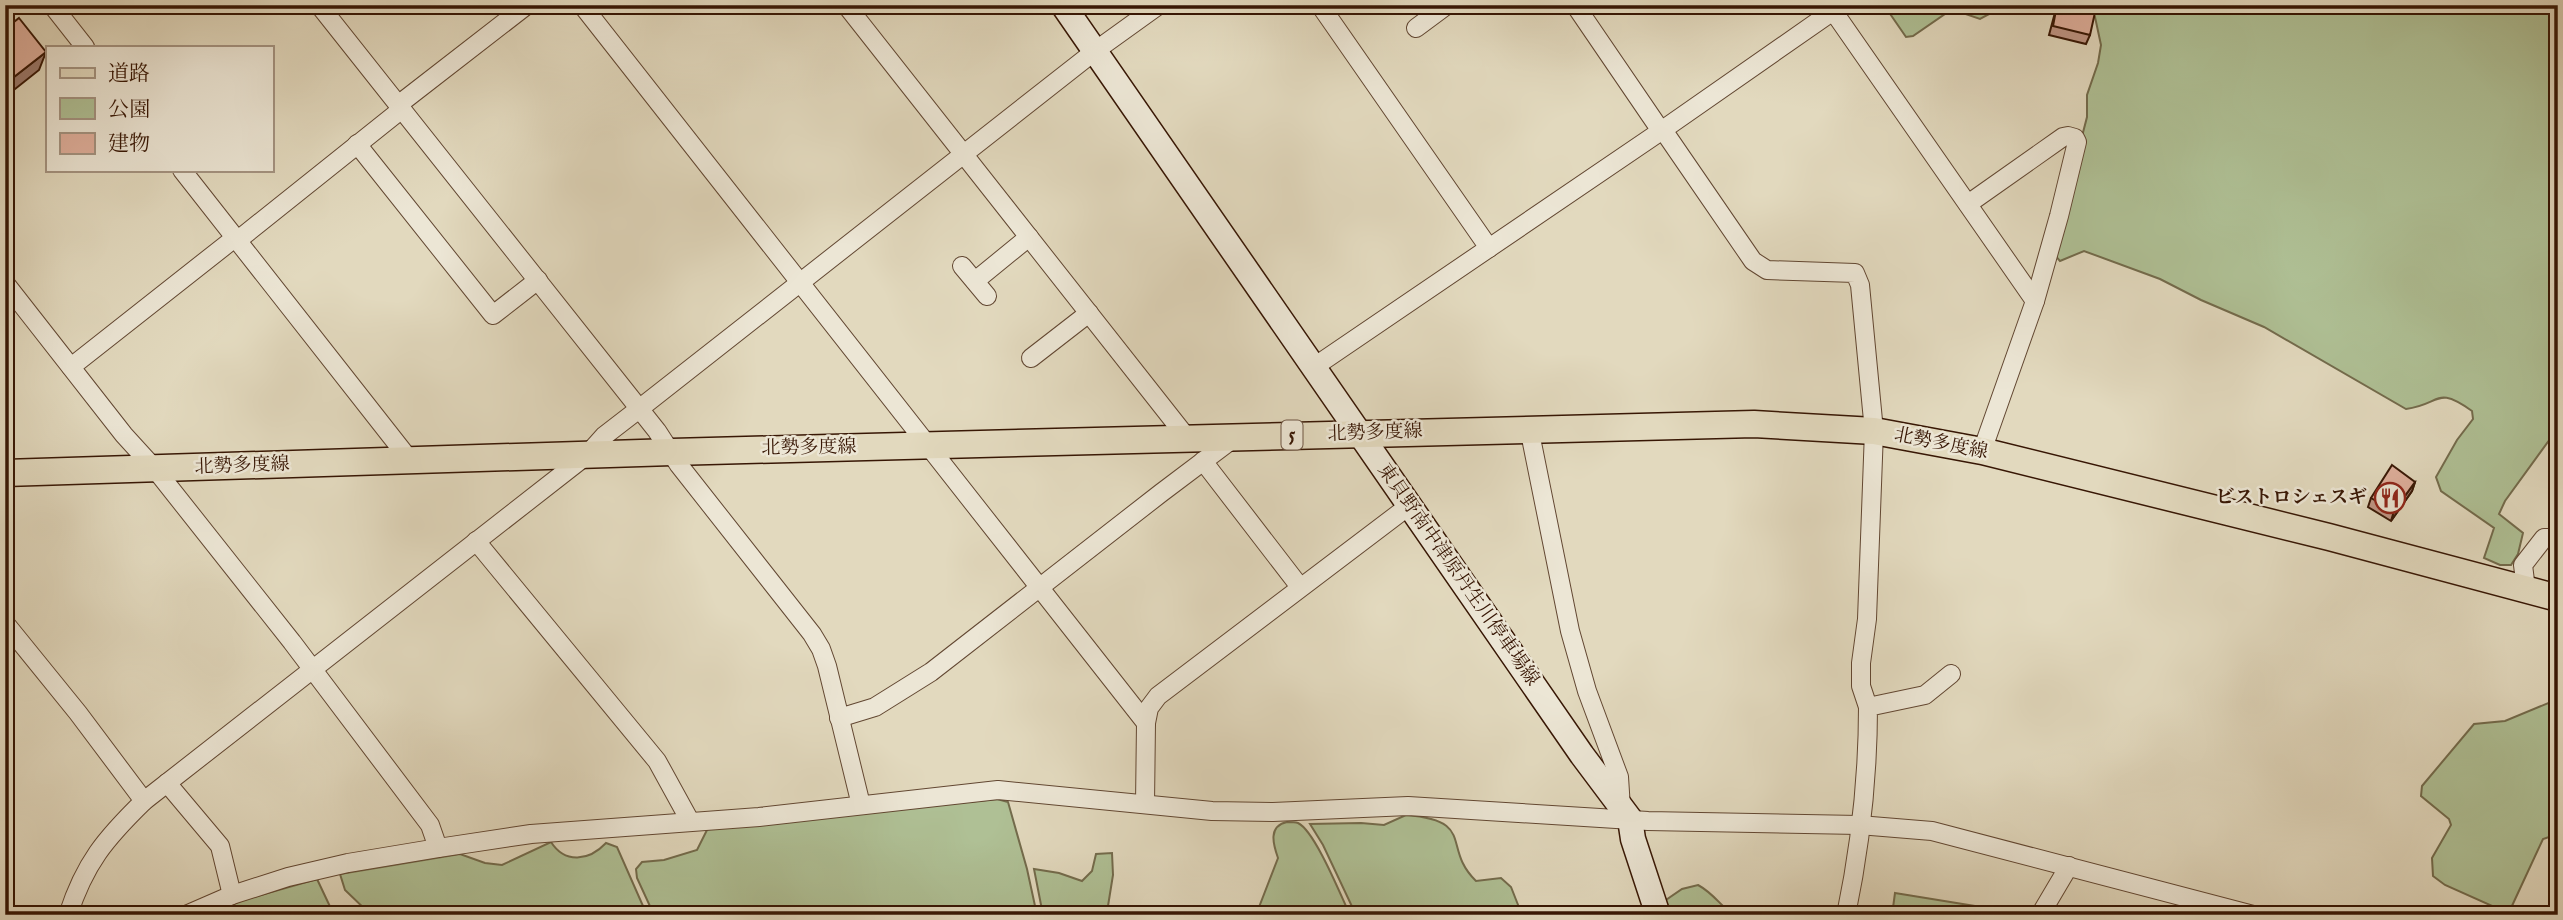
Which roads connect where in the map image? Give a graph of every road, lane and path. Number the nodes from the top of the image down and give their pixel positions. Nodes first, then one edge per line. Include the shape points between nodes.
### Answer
1 (52, 5) edge
2 (319, 5) edge
3 (527, 5) edge
4 (582, 5) edge
5 (846, 5) edge
6 (1063, 5) edge
7 (1159, 5) edge
8 (1320, 5) edge
9 (1447, 5) edge
10 (1574, 5) edge
11 (1831, 8) edge
12 (1416, 28) dead end
13 (84, 46) edge
14 (1095, 51) junction
15 (400, 107) junction
16 (1662, 130) junction
17 (357, 144) junction
18 (963, 155) junction
19 (184, 172) edge
20 (1968, 204) junction
21 (1029, 237) junction
22 (237, 239) junction
23 (1489, 248) junction
24 (962, 266) dead end
25 (538, 280) junction
26 (975, 281) junction
27 (801, 282) junction
28 (5, 283) edge
29 (987, 296) dead end
30 (2035, 301) junction
31 (1089, 313) junction
32 (1031, 358) dead end
33 (71, 367) junction
34 (1314, 367) junction
35 (639, 409) junction
36 (1529, 428) junction
37 (1874, 432) junction
38 (1360, 434) junction
39 (1236, 437) junction
40 (1188, 439) junction
41 (930, 445) junction
42 (1982, 451) junction
43 (672, 452) junction
44 (587, 455) junction
45 (409, 459) junction
46 (1203, 461) junction
47 (155, 469) junction
48 (5, 473) edge
49 (1410, 505) junction
50 (2558, 538) edge
51 (476, 541) junction
52 (1300, 587) junction
53 (1040, 588) junction
54 (2526, 589) junction
55 (2558, 598) edge
56 (5, 623) edge
57 (311, 671) junction
58 (1951, 674) dead end
59 (1868, 707) junction
60 (839, 718) junction
61 (1146, 723) junction
62 (167, 783) junction
63 (144, 801) junction
64 (1145, 804) junction
65 (861, 805) junction
66 (1626, 813) junction
67 (690, 821) junction
68 (1859, 825) junction
69 (438, 848) junction
70 (2069, 866) junction
71 (232, 895) junction
72 (68, 915) edge
73 (186, 915) edge
74 (1658, 915) edge
75 (1846, 915) edge
76 (2040, 915) edge
77 (2253, 915) edge

1 - 13 street
2 - 15 street
3 - 15 street
4 - 27 street
5 - 18 street
6 - 14 main road, 東貝野南中津原丹生川停車場線
7 - 14 street
8 - 23 street
9 - 12 street
10 - 16 street
11 - 16 street
11 - 20 street
14 - 18 street
14 - 34 main road, 東貝野南中津原丹生川停車場線
15 - 17 street
15 - 25 street
16 - 23 street
16 - 37 street via 1753,261 1766,270 1855,273 1860,285
17 - 22 street
17 - 25 street via 493,315
18 - 21 street
18 - 27 street
19 - 22 street
20 - 30 street
20 - 30 street via 2063,137 2075,138
21 - 26 street
21 - 31 street
22 - 33 street
22 - 45 street
23 - 34 street
24 - 26 street
25 - 35 street
26 - 29 street
27 - 35 street
27 - 41 street
28 - 33 street
30 - 42 street
31 - 32 street
31 - 40 street
33 - 47 street
34 - 38 main road, 東貝野南中津原丹生川停車場線
35 - 43 street
35 - 44 street
36 - 37 main road, 北勢多度線 / 5 via 1754,424
36 - 38 main road, 北勢多度線 / 5
36 - 66 street via 1570,631 1619,777
37 - 42 main road, 北勢多度線 / 5
37 - 59 street via 1867,619 1861,663 1861,686
38 - 39 main road, 北勢多度線 / 5
38 - 49 main road, 東貝野南中津原丹生川停車場線
39 - 40 main road, 北勢多度線 / 5
39 - 46 street
40 - 41 main road, 北勢多度線 / 5
41 - 43 main road, 北勢多度線 / 5
41 - 53 street
42 - 54 main road, 北勢多度線 / 5
43 - 44 main road, 北勢多度線 / 5
43 - 60 street via 812,634 821,649
44 - 45 main road, 北勢多度線 / 5
44 - 51 street
45 - 47 main road, 北勢多度線 / 5
46 - 52 street
46 - 53 street
47 - 48 main road, 北勢多度線 / 5
47 - 57 street
49 - 52 street
49 - 66 main road, 東貝野南中津原丹生川停車場線
50 - 54 street via 2544,538 2523,565
51 - 57 street
51 - 67 street via 648,750
52 - 61 street via 1158,696
53 - 60 street via 900,693
53 - 61 street
54 - 55 main road, 北勢多度線 / 5
56 - 63 street
57 - 62 street
57 - 69 street via 430,825
58 - 59 street via 1925,695
59 - 68 street
60 - 65 street
61 - 64 street
62 - 63 street
62 - 71 street via 220,846
63 - 72 street via 93,858
64 - 65 street via 998,790
64 - 66 street via 1212,811 1408,806
65 - 67 street
66 - 68 street
66 - 74 main road, 東貝野南中津原丹生川停車場線
67 - 69 street via 531,834
68 - 70 street via 1932,831
68 - 75 street
69 - 71 street via 348,863
70 - 76 street
70 - 77 street
71 - 73 street

